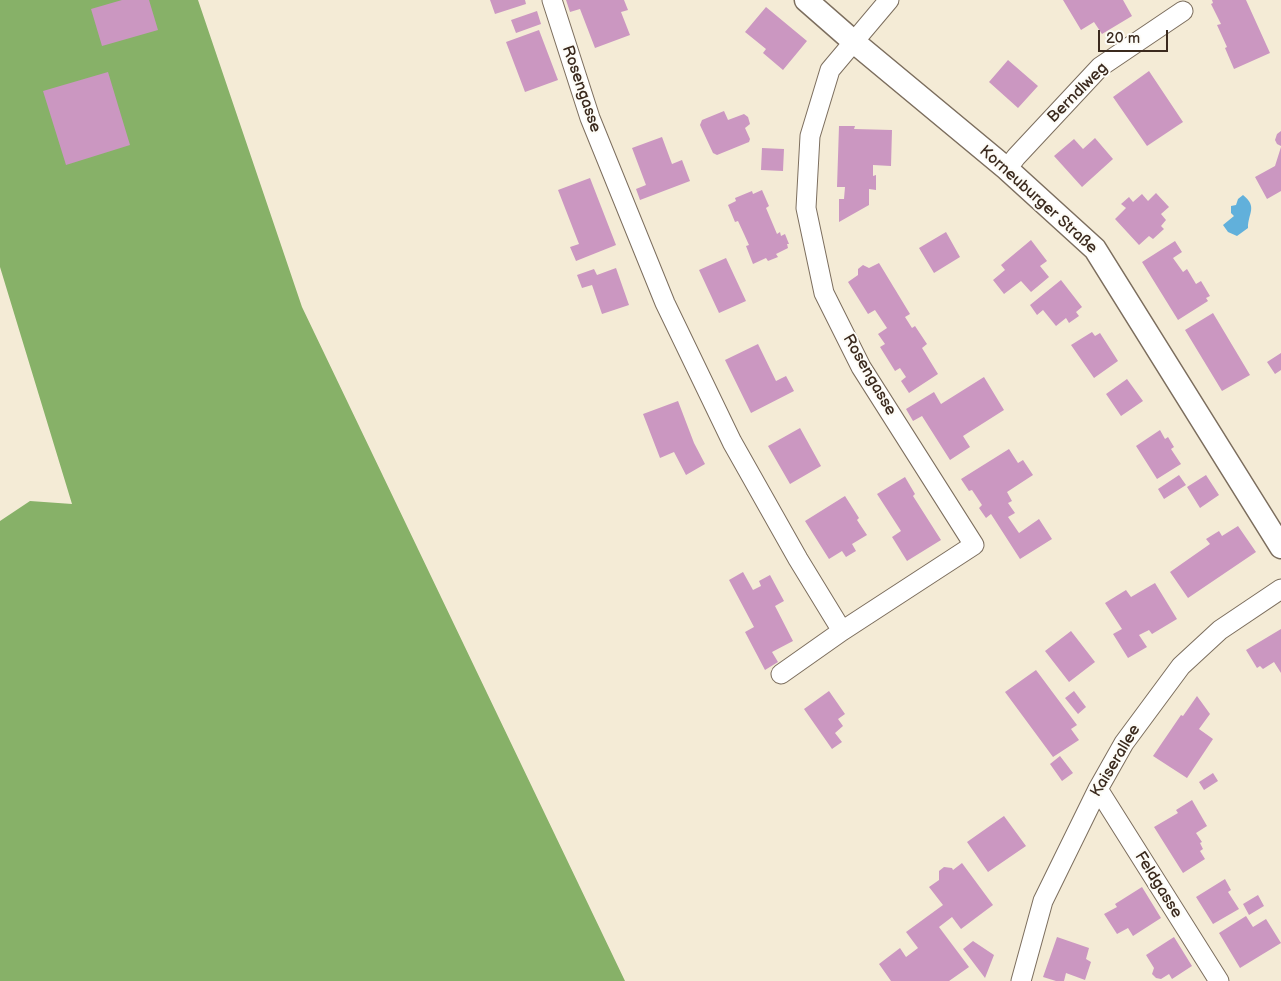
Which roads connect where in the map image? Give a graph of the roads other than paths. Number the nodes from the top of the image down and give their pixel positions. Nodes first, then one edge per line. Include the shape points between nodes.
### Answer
1 (552, 0) edge
2 (806, 0) edge
3 (889, 0) edge
4 (1183, 10) dead end
5 (854, 42) junction
6 (1007, 169) junction
7 (1281, 547) edge
8 (1281, 589) edge
9 (842, 631) junction
10 (781, 674) dead end
11 (1098, 789) junction
12 (1021, 981) edge
13 (1219, 981) edge

1 - 9 street, Rosengasse via 590,118 665,303 732,442
2 - 5 street, Korneuburger Straße
3 - 5 street
4 - 6 street, Berndlweg via 1100,67
5 - 6 street, Korneuburger Straße
5 - 9 street, Rosengasse via 830,70 810,136 806,208 824,293 861,367 974,545
6 - 7 street, Korneuburger Straße via 1095,249
8 - 11 street, Kaiserallee via 1220,630 1181,666 1124,743
9 - 10 street, Rosengasse
11 - 12 street, Kaiserallee via 1043,901
11 - 13 street, Feldgasse

